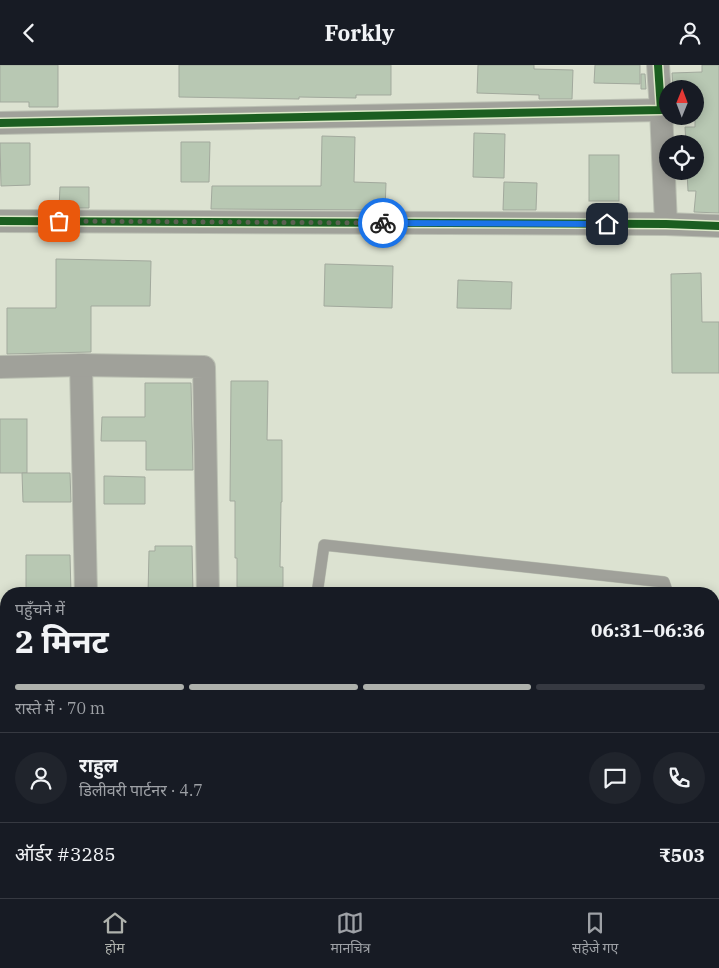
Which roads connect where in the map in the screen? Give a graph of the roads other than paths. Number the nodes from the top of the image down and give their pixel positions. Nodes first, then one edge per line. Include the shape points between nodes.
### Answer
1 (658, 65) edge
2 (659, 80) edge
3 (659, 110) edge
4 (0, 123) edge
5 (662, 125) edge
6 (0, 221) edge
7 (666, 224) junction
8 (719, 226) edge
9 (81, 365) junction
10 (0, 367) edge
11 (86, 587) edge
12 (208, 587) edge
13 (318, 587) edge
14 (665, 587) edge

1 - 2 street
3 - 4 street
5 - 7 street
6 - 7 street
7 - 8 street
9 - 10 street
9 - 11 street
9 - 12 street via 204,367
13 - 14 lane via 324,545 664,583

